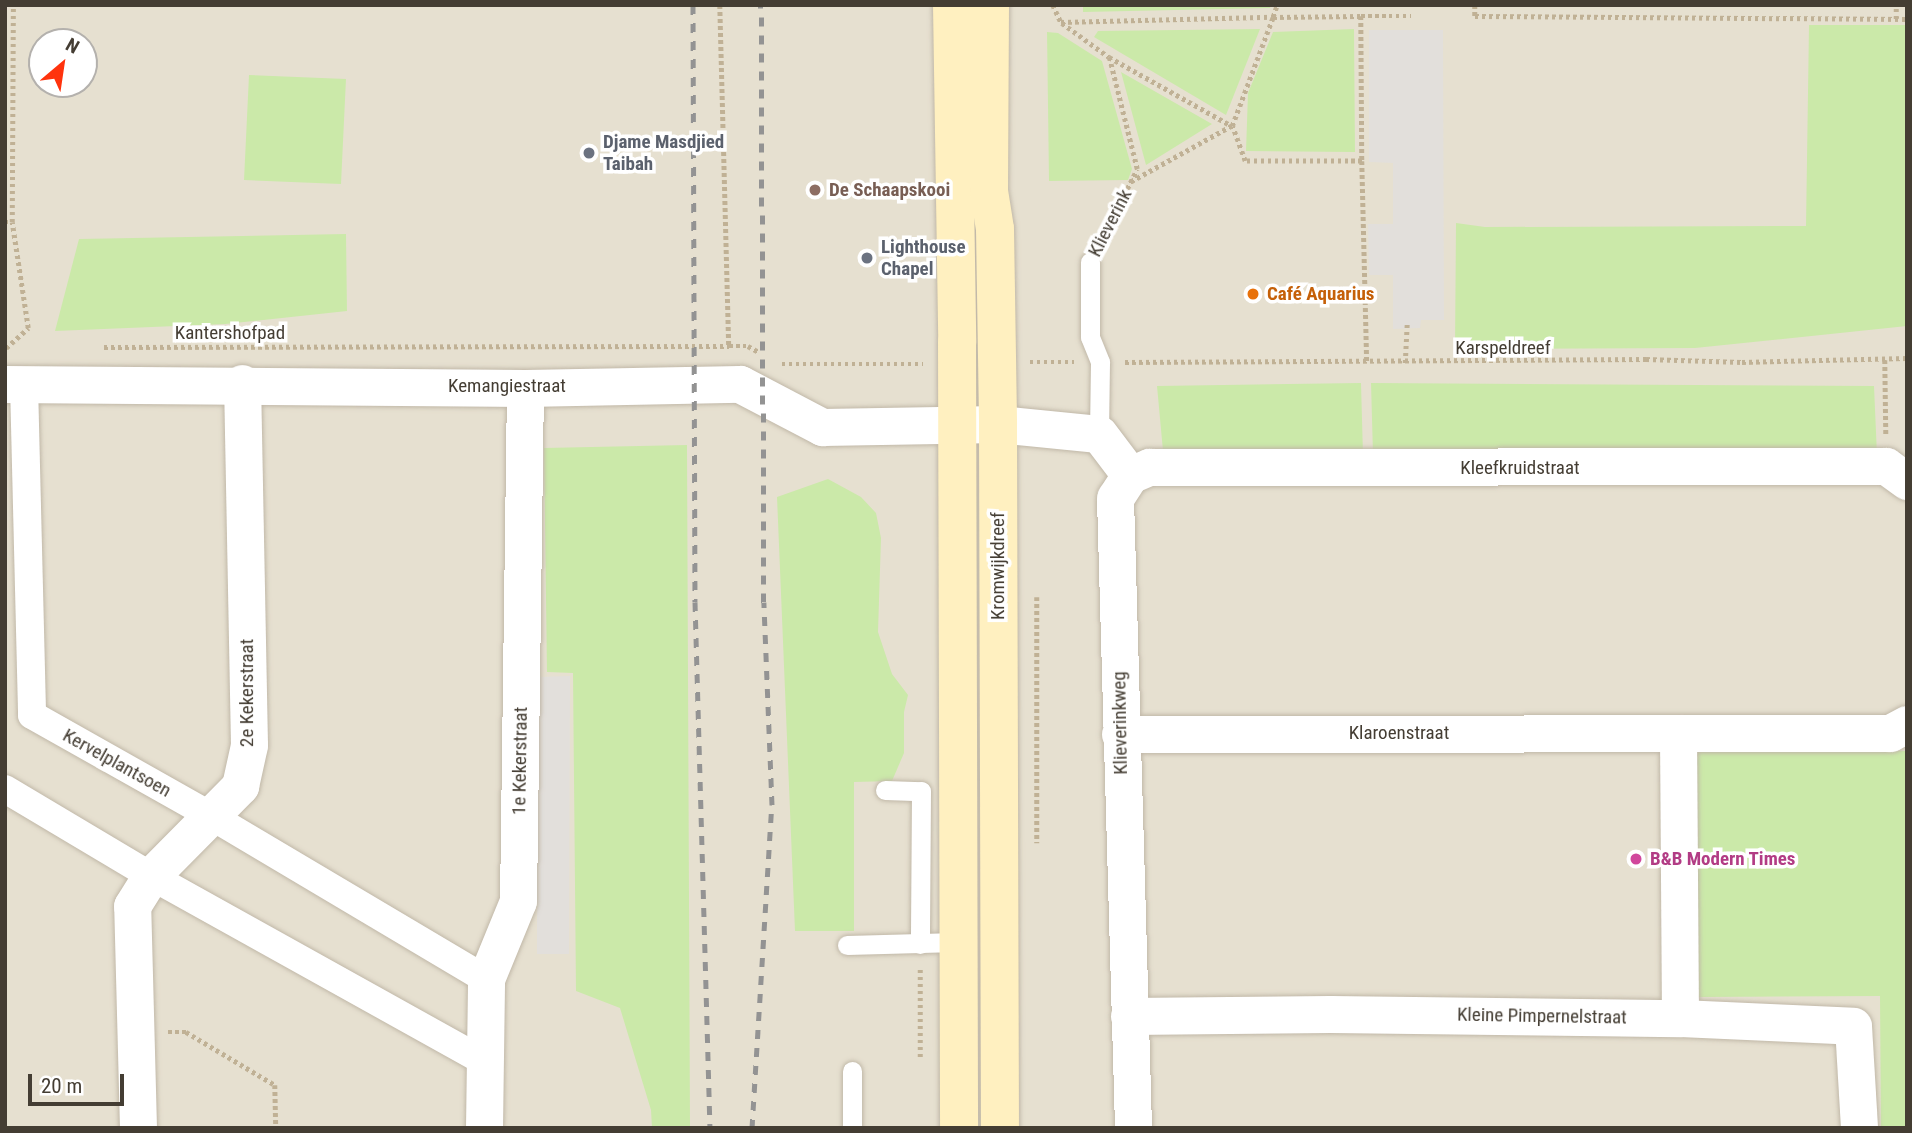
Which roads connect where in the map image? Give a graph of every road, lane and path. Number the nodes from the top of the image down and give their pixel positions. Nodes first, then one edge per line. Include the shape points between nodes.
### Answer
1 (13, 5) edge
2 (720, 5) edge
3 (952, 5) edge
4 (990, 5) edge
5 (1053, 5) edge
6 (1277, 5) edge
7 (1475, 5) edge
8 (1896, 5) edge
9 (1361, 16) junction
10 (1410, 16) dead end
11 (1273, 17) junction
12 (1896, 19) junction
13 (1907, 19) edge
14 (1061, 22) junction
15 (1109, 57) junction
16 (1232, 127) junction
17 (1362, 161) junction
18 (1131, 181) junction
19 (5, 222) edge
20 (12, 222) junction
21 (1090, 262) joint
22 (1407, 323) dead end
23 (455, 345) dead end
24 (729, 346) dead end
25 (6, 347) edge
26 (21, 347) dead end
27 (90, 347) dead end
28 (1907, 358) edge
29 (1885, 360) junction
30 (1025, 362) dead end
31 (1100, 362) junction
32 (1367, 362) junction
33 (1405, 363) junction
34 (242, 383) junction
35 (15, 384) edge
36 (525, 387) junction
37 (998, 424) junction
38 (956, 426) junction
39 (1099, 434) junction
40 (1896, 473) edge
41 (1130, 475) junction
42 (1907, 724) edge
43 (1678, 733) junction
44 (1120, 734) junction
45 (5, 789) edge
46 (885, 790) dead end
47 (211, 816) junction
48 (150, 876) junction
49 (938, 943) junction
50 (847, 945) dead end
51 (486, 979) junction
52 (1129, 1016) junction
53 (1680, 1018) junction
54 (136, 1032) junction
55 (920, 1057) dead end
56 (483, 1061) junction
57 (852, 1071) dead end
58 (138, 1128) edge
59 (276, 1128) edge
60 (484, 1128) edge
61 (852, 1128) edge
62 (959, 1128) edge
63 (1000, 1128) edge
64 (1133, 1128) edge
65 (1859, 1128) edge

1 - 20 path
2 - 24 path
3 - 38 main road
4 - 37 main road, Kromwijkdreef via 989,191 995,229
5 - 14 path
6 - 11 path
7 - 12 path via 1475,16
8 - 12 path
9 - 10 path
9 - 11 path
9 - 17 path
11 - 14 path
11 - 16 path
12 - 13 path
14 - 15 path
15 - 16 path
15 - 18 path, Klieverink via 1137,169
16 - 17 path via 1245,161
16 - 18 path
17 - 32 path
18 - 21 path, Klieverink
19 - 20 path
20 - 25 path via 28,328
21 - 31 lane, Klieverink via 1090,337
22 - 33 path
23 - 27 path, Kantershofpad
25 - 26 path
28 - 29 path, Karspeldreef
29 - 33 path, Karspeldreef
29 - 40 path
30 - 31 path
31 - 32 path, Karspeldreef
31 - 39 lane, Klieverink
32 - 33 path, Karspeldreef
34 - 35 street, Kemangiestraat
34 - 36 street, Kemangiestraat
34 - 47 street, 2e Kekerstraat via 249,746 240,786
35 - 47 street, Kervelplantsoen via 32,715
36 - 38 street, Kemangiestraat via 740,384 822,427
36 - 51 street, 1e Kekerstraat via 518,901
37 - 38 street, Kemangiestraat
37 - 39 street
37 - 63 main road, Kromwijkdreef
38 - 49 main road
39 - 41 street
40 - 41 street, Kleefkruidstraat via 1149,467
41 - 44 street, Klieverinkweg via 1115,498
42 - 43 street, Klaroenstraat via 1889,733
43 - 44 street, Klaroenstraat
43 - 53 street
44 - 52 street, Klieverinkweg
45 - 48 street
46 - 49 lane via 921,791
47 - 48 street, 2e Kekerstraat
47 - 51 street, Kervelplantsoen
48 - 54 street, 2e Kekerstraat via 132,906
48 - 56 street
49 - 50 lane
49 - 55 path
49 - 62 main road
51 - 56 street, 1e Kekerstraat
52 - 53 street, Kleine Pimpernelstraat
52 - 64 street, Klieverinkweg
53 - 65 street, Kleine Pimpernelstraat via 1853,1026
54 - 58 street, 2e Kekerstraat
54 - 59 path via 186,1032 275,1085
56 - 60 street, 1e Kekerstraat
57 - 61 lane

